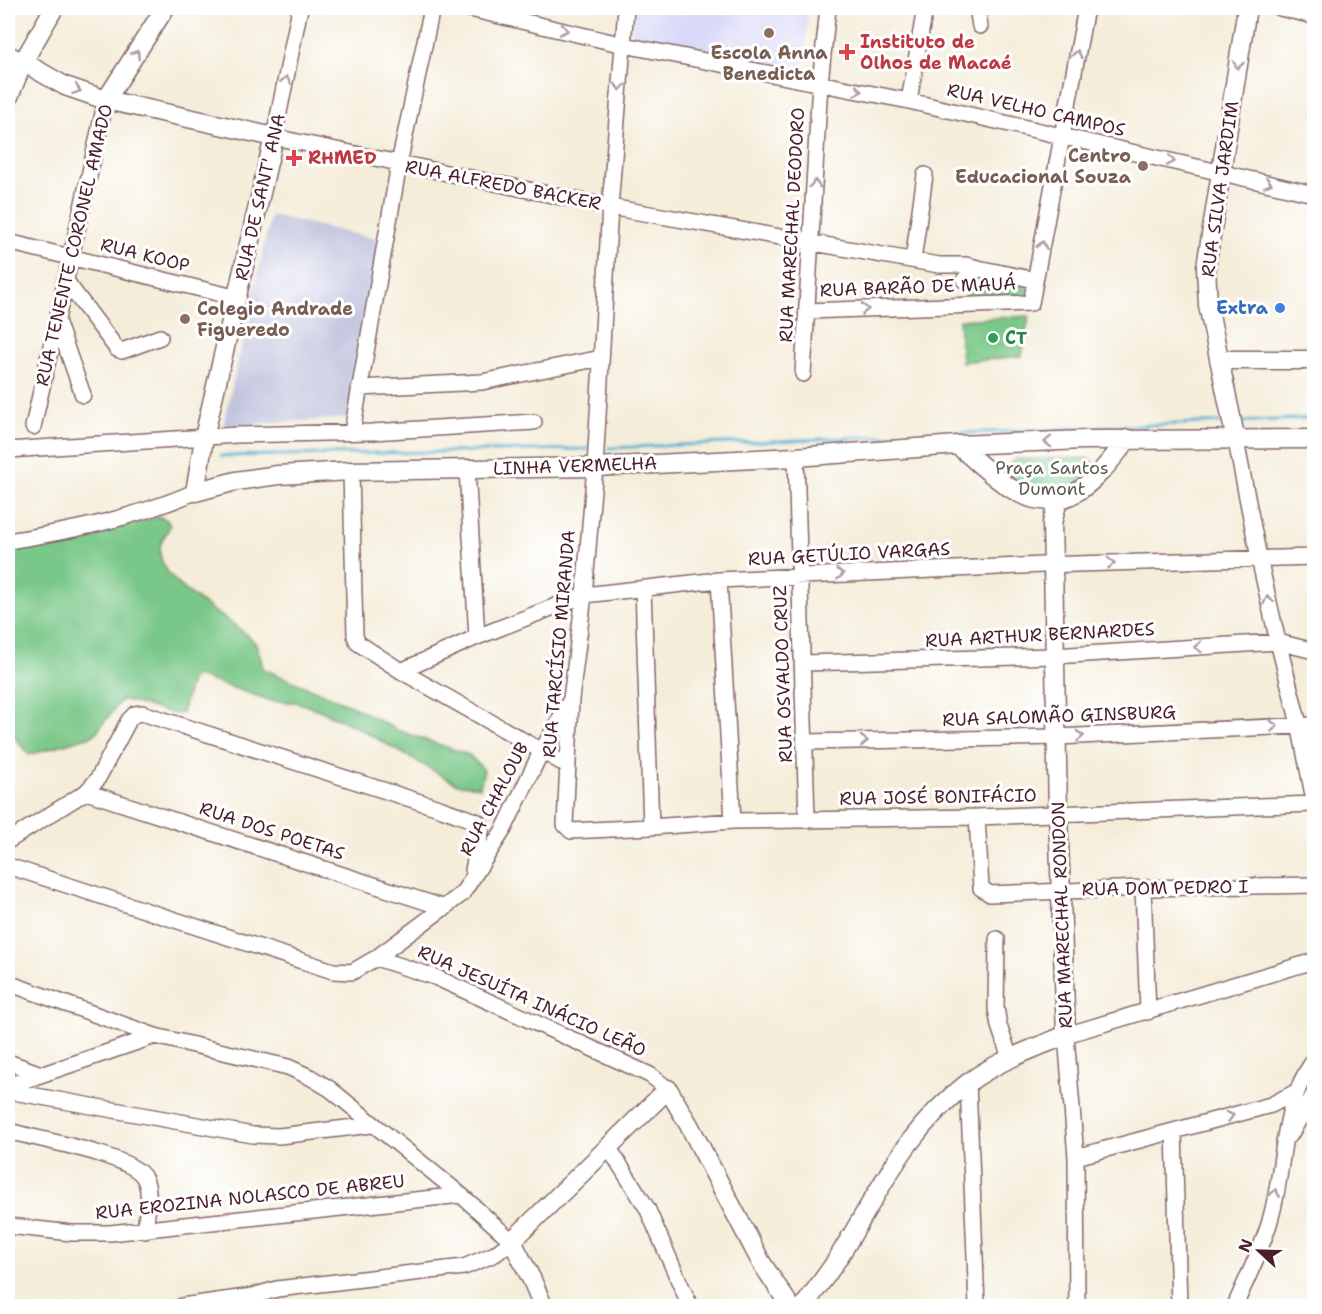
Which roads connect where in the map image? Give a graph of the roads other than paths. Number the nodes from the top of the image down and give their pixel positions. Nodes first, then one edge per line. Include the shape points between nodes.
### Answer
1 (54, 8) edge
2 (165, 8) edge
3 (300, 8) edge
4 (432, 8) edge
5 (466, 8) edge
6 (626, 8) edge
7 (828, 8) edge
8 (925, 8) edge
9 (977, 8) edge
10 (1086, 8) edge
11 (1247, 8) edge
12 (1280, 8) edge
13 (1314, 16) edge
14 (980, 26) dead end
15 (40, 33) junction
16 (624, 45) junction
17 (16, 58) edge
18 (49, 78) junction
19 (820, 83) junction
20 (8, 99) edge
21 (106, 100) junction
22 (909, 101) junction
23 (274, 137) junction
24 (1062, 137) junction
25 (399, 165) junction
26 (1221, 171) junction
27 (925, 175) dead end
28 (1314, 194) edge
29 (610, 207) junction
30 (8, 242) edge
31 (812, 243) junction
32 (70, 257) junction
33 (913, 260) junction
34 (939, 265) junction
35 (978, 268) junction
36 (64, 280) junction
37 (964, 280) junction
38 (1035, 280) junction
39 (238, 298) junction
40 (960, 305) junction
41 (807, 311) junction
42 (56, 319) junction
43 (160, 337) dead end
44 (601, 358) junction
45 (1219, 360) junction
46 (1314, 360) edge
47 (803, 374) dead end
48 (359, 388) junction
49 (83, 395) dead end
50 (534, 422) dead end
51 (33, 427) dead end
52 (1234, 428) junction
53 (352, 432) junction
54 (204, 439) junction
55 (1128, 439) junction
56 (1084, 440) junction
57 (8, 442) edge
58 (1312, 442) edge
59 (1013, 443) junction
60 (957, 446) junction
61 (14, 450) edge
62 (796, 457) junction
63 (595, 467) junction
64 (467, 469) junction
65 (351, 471) junction
66 (997, 477) junction
67 (1093, 480) junction
68 (195, 492) junction
69 (1050, 501) junction
70 (8, 541) edge
71 (1314, 556) edge
72 (1259, 558) junction
73 (1053, 564) junction
74 (800, 576) junction
75 (719, 580) junction
76 (643, 588) junction
77 (584, 595) junction
78 (477, 637) junction
79 (1278, 642) junction
80 (1314, 651) edge
81 (1054, 656) junction
82 (804, 663) junction
83 (401, 671) junction
84 (571, 699) junction
85 (1307, 724) edge
86 (1057, 737) junction
87 (805, 742) junction
88 (541, 752) junction
89 (568, 766) junction
90 (86, 792) junction
91 (1314, 802) edge
92 (1058, 813) junction
93 (977, 817) junction
94 (807, 819) junction
95 (733, 821) junction
96 (565, 825) joint
97 (651, 828) junction
98 (8, 841) edge
99 (8, 866) edge
100 (471, 882) junction
101 (1314, 885) edge
102 (1143, 888) junction
103 (1060, 891) junction
104 (445, 908) junction
105 (997, 939) dead end
106 (376, 958) junction
107 (1314, 961) edge
108 (8, 983) edge
109 (1148, 1012) junction
110 (1066, 1035) junction
111 (156, 1036) junction
112 (1010, 1058) junction
113 (1314, 1060) edge
114 (8, 1062) edge
115 (41, 1074) junction
116 (968, 1083) junction
117 (8, 1086) edge
118 (668, 1089) junction
119 (8, 1091) edge
120 (1296, 1092) junction
121 (1314, 1094) edge
122 (372, 1125) junction
123 (8, 1131) edge
124 (1174, 1131) junction
125 (609, 1148) junction
126 (1282, 1151) junction
127 (1076, 1158) junction
128 (461, 1195) junction
129 (8, 1226) edge
130 (145, 1231) junction
131 (512, 1241) junction
132 (254, 1301) edge
133 (182, 1306) edge
134 (543, 1306) edge
135 (690, 1306) edge
136 (790, 1306) edge
137 (804, 1306) edge
138 (977, 1306) edge
139 (1077, 1306) edge
140 (1179, 1306) edge
141 (1234, 1306) edge

1 - 15 main road
21 -> 2 main road, RUA TENENTE CORONEL AMADO
23 -> 3 street, RUA DE SANT' ANA
4 - 25 street
5 -> 16 street, RUA VELHO CAMPOS
6 - 16 street, RUA TARCÍSIO MIRANDA
7 - 19 street, RUA MARECHAL DEODORO
8 - 22 street
9 - 14 street
24 -> 10 street
11 -> 26 main road, RUA SILVA JARDIM
12 - 13 street
15 - 17 main road
15 - 18 main road via 40,57
16 - 19 street, RUA VELHO CAMPOS
16 -> 29 street, RUA TARCÍSIO MIRANDA
17 - 18 main road, RUA ALFREDO BACKER
17 - 20 main road
18 - 20 main road via 32,81
18 -> 21 main road, RUA ALFREDO BACKER
19 -> 22 street, RUA VELHO CAMPOS
31 -> 19 street, RUA MARECHAL DEODORO
21 - 23 main road, RUA ALFREDO BACKER
21 - 32 street, RUA TENENTE CORONEL AMADO
22 - 24 street, RUA VELHO CAMPOS
23 - 25 street, RUA ALFREDO BACKER
23 - 39 main road, RUA DE SANT' ANA
24 -> 26 street, RUA VELHO CAMPOS
38 -> 24 street
25 - 29 street, RUA ALFREDO BACKER
25 - 48 street
26 -> 28 street, RUA VELHO CAMPOS
26 - 45 main road, RUA SILVA JARDIM via 1206,267 1208,305
27 - 33 street
29 - 31 street, RUA ALFREDO BACKER
29 - 44 street, RUA TARCÍSIO MIRANDA
30 - 32 street, RUA KOOP
31 - 33 street, RUA ALFREDO BACKER
31 - 41 street, RUA MARECHAL DEODORO
32 - 36 street, RUA TENENTE CORONEL AMADO
32 - 39 street, RUA KOOP
33 - 34 street, RUA ALFREDO BACKER
34 - 35 street, RUA ALFREDO BACKER
34 - 37 street, RUA ALFREDO BACKER
35 - 37 street
35 - 38 street, RUA ALFREDO BACKER
36 - 42 street, RUA TENENTE CORONEL AMADO
36 - 43 street via 117,349 122,351
37 - 40 street
38 - 40 street, RUA BARÃO DE MAUÁ via 1031,303
39 - 54 main road, RUA DE SANT' ANA
41 -> 40 street, RUA BARÃO DE MAUÁ
41 - 47 street, RUA MARECHAL DEODORO
42 - 49 street
42 - 51 street, RUA TENENTE CORONEL AMADO
44 - 48 street via 482,382
44 - 63 street, RUA TARCÍSIO MIRANDA
45 - 46 main road
45 - 52 main road, RUA SILVA JARDIM
48 - 53 street
50 - 53 street
52 - 55 main road, LINHA VERMELHA
52 - 58 main road, LINHA VERMELHA
52 - 72 street
53 - 54 street
54 - 61 street
54 - 68 main road, RUA DE SANT' ANA
55 - 56 main road, LINHA VERMELHA
55 - 67 main road
56 -> 59 main road, LINHA VERMELHA
56 - 67 main road via 1098,454 1099,467
57 - 61 street
59 - 60 main road, LINHA VERMELHA
59 - 66 main road via 999,457
60 - 62 main road, LINHA VERMELHA
60 - 66 main road
62 - 63 main road, LINHA VERMELHA
62 - 74 street, RUA OSVALDO CRUZ
63 - 64 main road, LINHA VERMELHA
63 - 77 street, RUA TARCÍSIO MIRANDA
64 - 65 main road, LINHA VERMELHA
64 - 78 street
65 - 68 main road, LINHA VERMELHA via 246,479
65 - 83 street via 355,636 363,648
66 - 69 main road via 1011,488
67 - 69 main road via 1075,494
68 - 70 street via 132,516
69 - 73 main road, RUA MARECHAL RONDON
71 - 72 street, RUA GETÚLIO VARGAS
73 -> 72 street, RUA GETÚLIO VARGAS
79 -> 72 street
74 -> 73 street, RUA GETÚLIO VARGAS
73 - 81 main road, RUA MARECHAL RONDON
74 - 75 street, RUA GETÚLIO VARGAS
74 - 82 street, RUA OSVALDO CRUZ
75 - 76 street, RUA GETÚLIO VARGAS
75 - 95 street
76 - 77 street, RUA GETÚLIO VARGAS
76 - 97 street
77 - 78 street, RUA GETÚLIO VARGAS
77 - 84 street, RUA TARCÍSIO MIRANDA
78 - 83 street, RUA GETÚLIO VARGAS
79 - 80 street, RUA ARTHUR BERNARDES
79 -> 81 street, RUA ARTHUR BERNARDES
79 - 85 street
81 - 82 street, RUA ARTHUR BERNARDES
81 - 86 main road, RUA MARECHAL RONDON
82 - 87 street, RUA OSVALDO CRUZ
83 - 88 street
84 - 88 street, RUA CHALOUB
84 - 89 street, RUA TARCÍSIO MIRANDA
86 -> 85 street, RUA SALOMÃO GINSBURG
85 - 91 street
87 -> 86 street, RUA SALOMÃO GINSBURG
86 - 92 main road, RUA MARECHAL RONDON
87 - 94 street, RUA OSVALDO CRUZ
88 - 89 street
88 - 100 street, RUA CHALOUB via 504,829
89 - 96 street, RUA TARCÍSIO MIRANDA
90 - 98 street
90 - 100 street via 97,780 129,720 142,713 478,822 482,833
90 - 104 street, RUA DOS POETAS
91 - 92 street, RUA JOSÉ BONIFÁCIO
92 - 93 street, RUA JOSÉ BONIFÁCIO
92 - 103 main road, RUA MARECHAL RONDON
93 - 94 street, RUA JOSÉ BONIFÁCIO
93 - 103 street, RUA DOM PEDRO I via 984,892
94 - 95 street, RUA JOSÉ BONIFÁCIO
95 - 97 street, RUA JOSÉ BONIFÁCIO
96 - 97 street, RUA JOSÉ BONIFÁCIO via 571,831
99 - 106 street, RUA CHALOUB via 333,971 352,972
100 - 104 street, RUA CHALOUB
101 - 102 street, RUA DOM PEDRO I
102 - 103 street, RUA DOM PEDRO I
102 - 109 street
103 - 110 main road, RUA MARECHAL RONDON
104 - 106 street, RUA CHALOUB
105 - 112 street via 996,1008
106 - 118 street, RUA JESUÍTA INÁCIO LEÃO via 435,977 650,1075
107 - 109 street
108 - 111 street
109 - 110 street
110 - 112 main road
110 - 127 street, RUA MARECHAL RONDON
111 - 115 street
111 - 122 street via 288,1067 330,1089
112 - 116 main road
113 - 120 street
114 - 115 street
115 - 117 street
116 - 137 main road via 911,1138
116 - 138 street
118 - 125 main road
118 - 136 main road via 761,1262
119 - 122 street via 253,1136
124 -> 120 street via 1271,1105
120 - 126 street
121 - 126 street
122 - 128 street
123 - 130 street via 111,1157 131,1166 144,1177 148,1191
124 - 127 street
124 - 140 street
125 - 131 main road
125 - 135 street via 647,1208
141 -> 126 street via 1271,1217
127 - 139 street, RUA MARECHAL RONDON
128 - 130 street, RUA EROZINA NOLASCO DE ABREU
128 - 131 street
129 - 130 street, RUA EROZINA NOLASCO DE ABREU via 72,1233
131 - 132 street via 495,1254 464,1267 277,1289
131 - 134 main road
132 - 133 street

